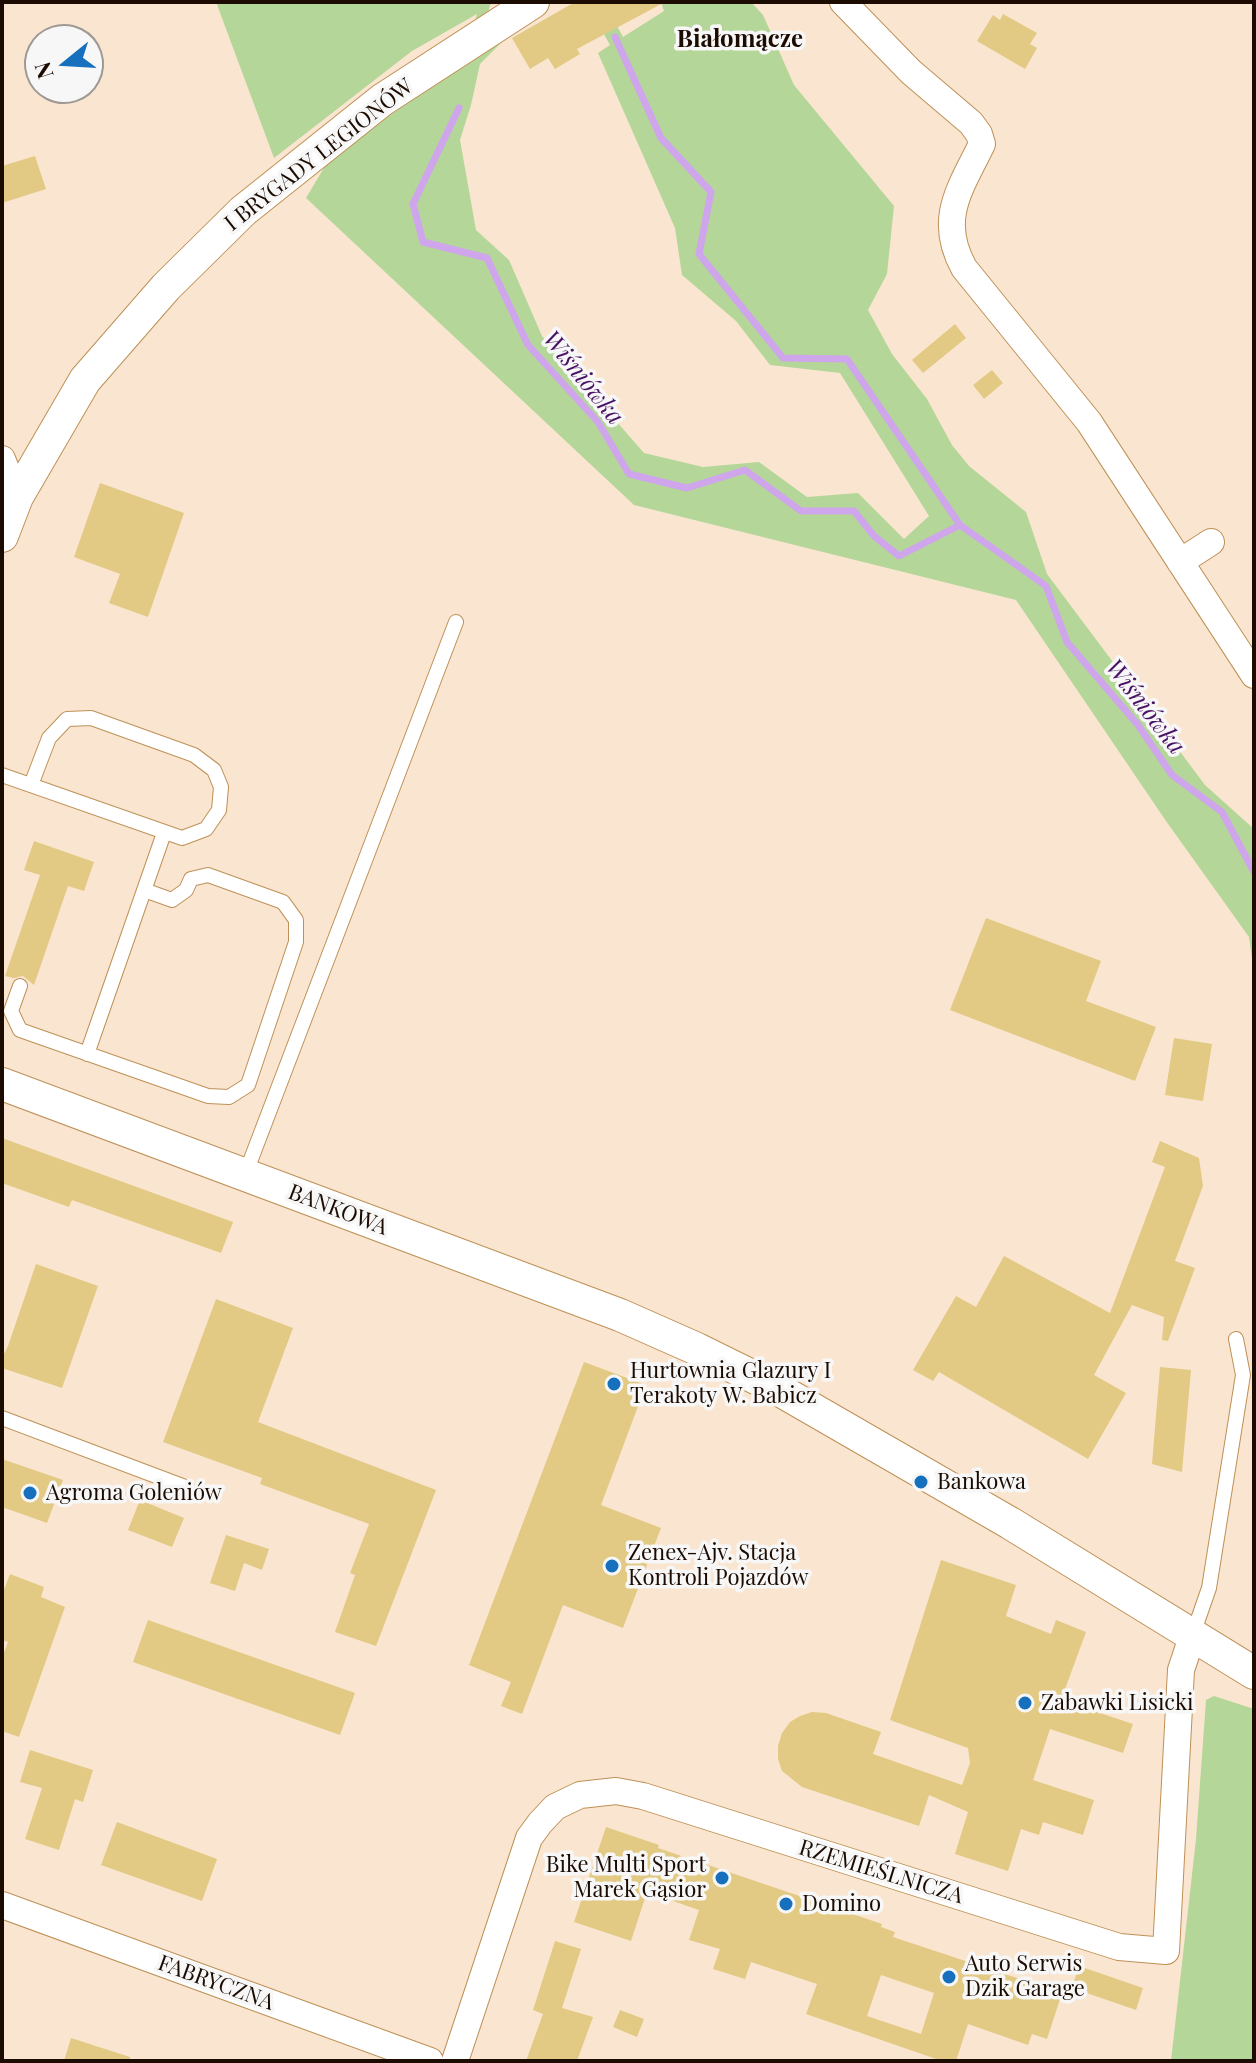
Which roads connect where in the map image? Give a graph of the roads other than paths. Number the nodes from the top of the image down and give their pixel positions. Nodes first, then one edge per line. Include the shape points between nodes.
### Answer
1 (533, 2) edge
2 (843, 2) edge
3 (2, 459) edge
4 (17, 497) junction
5 (2, 536) edge
6 (1211, 542) dead end
7 (1180, 562) junction
8 (456, 622) dead end
9 (1254, 675) edge
10 (2, 775) edge
11 (31, 785) junction
12 (164, 833) junction
13 (144, 890) junction
14 (20, 986) dead end
15 (87, 1054) junction
16 (2, 1084) edge
17 (245, 1175) junction
18 (1236, 1339) dead end
19 (2, 1418) edge
20 (188, 1488) dead end
21 (1193, 1634) junction
22 (1254, 1673) edge
23 (2, 1905) edge
24 (430, 2061) edge
25 (455, 2061) edge

1 - 4 street, I BRYGADY LEGIONÓW via 382,100 243,211 166,287 85,380
2 - 7 street via 979,134 982,144 952,209 954,250 1089,422
3 - 4 street
4 - 5 street, I BRYGADY LEGIONÓW
6 - 7 street
7 - 9 street
8 - 17 lane
10 - 11 lane
11 - 12 lane
11 - 12 lane via 49,738 67,719 91,718 194,755 214,770 221,787 219,810 206,829 182,838
12 - 13 lane
13 - 15 lane
13 - 15 lane via 172,900 191,879 208,875 283,902 296,920 296,942 248,1085 229,1097 208,1096
14 - 15 lane via 11,1011 20,1030
16 - 17 street, BANKOWA
17 - 21 street, BANKOWA via 620,1315 697,1349 776,1388
18 - 21 lane via 1243,1375 1209,1588
19 - 20 lane
21 - 22 street, BANKOWA
21 - 25 street, RZEMIEŚLNICZA via 1181,1670 1166,1951 1119,1947 643,1796 616,1791 580,1795 555,1807 529,1838
23 - 24 street, FABRYCZNA

